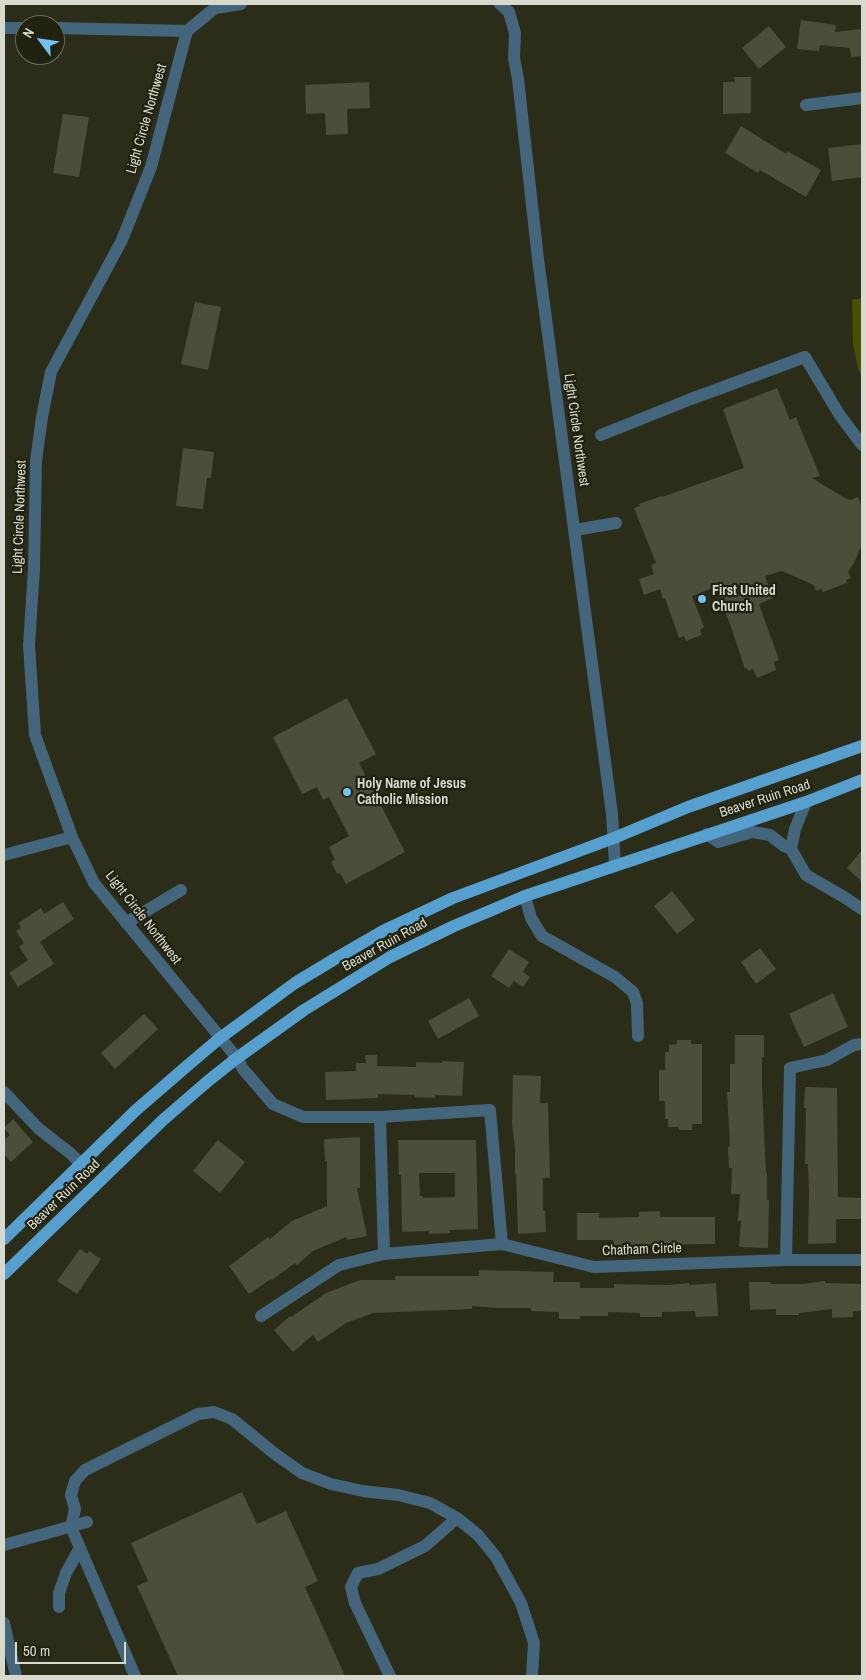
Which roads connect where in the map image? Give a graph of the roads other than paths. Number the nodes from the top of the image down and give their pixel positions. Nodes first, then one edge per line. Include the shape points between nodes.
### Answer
1 (241, 4) edge
2 (500, 4) edge
3 (65, 28) edge
4 (187, 31) junction
5 (862, 98) edge
6 (806, 105) dead end
7 (601, 435) dead end
8 (862, 445) edge
9 (616, 524) dead end
10 (574, 530) junction
11 (862, 746) edge
12 (862, 780) edge
13 (806, 802) junction
14 (707, 834) junction
15 (72, 837) junction
16 (614, 838) junction
17 (791, 849) junction
18 (4, 854) edge
19 (614, 865) junction
20 (181, 890) dead end
21 (525, 896) junction
22 (862, 909) edge
23 (126, 923) junction
24 (638, 1036) dead end
25 (220, 1038) junction
26 (862, 1044) edge
27 (236, 1058) junction
28 (4, 1092) edge
29 (380, 1117) junction
30 (81, 1164) junction
31 (4, 1239) edge
32 (502, 1244) junction
33 (384, 1254) junction
34 (786, 1260) junction
35 (862, 1260) edge
36 (4, 1274) edge
37 (261, 1316) dead end
38 (457, 1518) junction
39 (87, 1522) dead end
40 (71, 1528) junction
41 (4, 1545) edge
42 (80, 1548) junction
43 (59, 1607) dead end
44 (4, 1623) edge
45 (16, 1676) edge
46 (135, 1676) edge
47 (390, 1676) edge
48 (532, 1676) edge

1 - 4 street via 215,8
2 - 10 street, Light Circle Northwest via 509,12 515,33 514,58
3 - 4 street
4 - 15 street, Light Circle Northwest via 151,167 122,240 51,372 42,417 36,460 29,644 35,735
5 - 6 street
7 - 8 street via 805,357
9 - 10 street
10 - 16 street, Light Circle Northwest
11 - 16 main road, Beaver Ruin Road via 688,807
12 - 13 main road, Beaver Ruin Road
13 - 14 main road, Beaver Ruin Road
13 - 17 street
14 - 17 street via 718,842 752,832 770,835
14 - 19 main road, Beaver Ruin Road
15 - 18 street
15 - 23 street, Light Circle Northwest via 94,883
16 - 19 street, Light Circle Northwest
16 - 25 main road, Beaver Ruin Road via 453,898 383,931 295,983
17 - 22 street via 806,875
19 - 21 main road, Beaver Ruin Road
20 - 23 street
21 - 24 street via 531,918 542,936 615,977 632,992 637,1003
21 - 27 main road, Beaver Ruin Road via 390,957 304,1010
23 - 25 street, Light Circle Northwest
25 - 27 street, Light Circle Northwest
25 - 30 main road, Beaver Ruin Road
26 - 34 street via 854,1045 828,1060 790,1068
27 - 29 street via 273,1104 303,1117
27 - 36 main road, Beaver Ruin Road via 163,1120
28 - 30 street via 39,1129
29 - 32 street via 490,1110
29 - 33 street
30 - 31 main road, Beaver Ruin Road
32 - 33 street, Chatham Circle
32 - 34 street, Chatham Circle via 594,1267
33 - 37 street, Chatham Circle via 339,1265
34 - 35 street, Chatham Circle
38 - 40 street via 430,1503 330,1484 302,1473 232,1419 214,1412 198,1414 85,1470 75,1480 71,1495 75,1509
38 - 47 street via 425,1546 378,1569 358,1573 351,1587 355,1604
38 - 48 street via 478,1535 496,1557 520,1603 534,1643
39 - 40 street
40 - 41 street
40 - 42 street
42 - 43 street via 66,1573 59,1593
42 - 46 street
44 - 45 street

